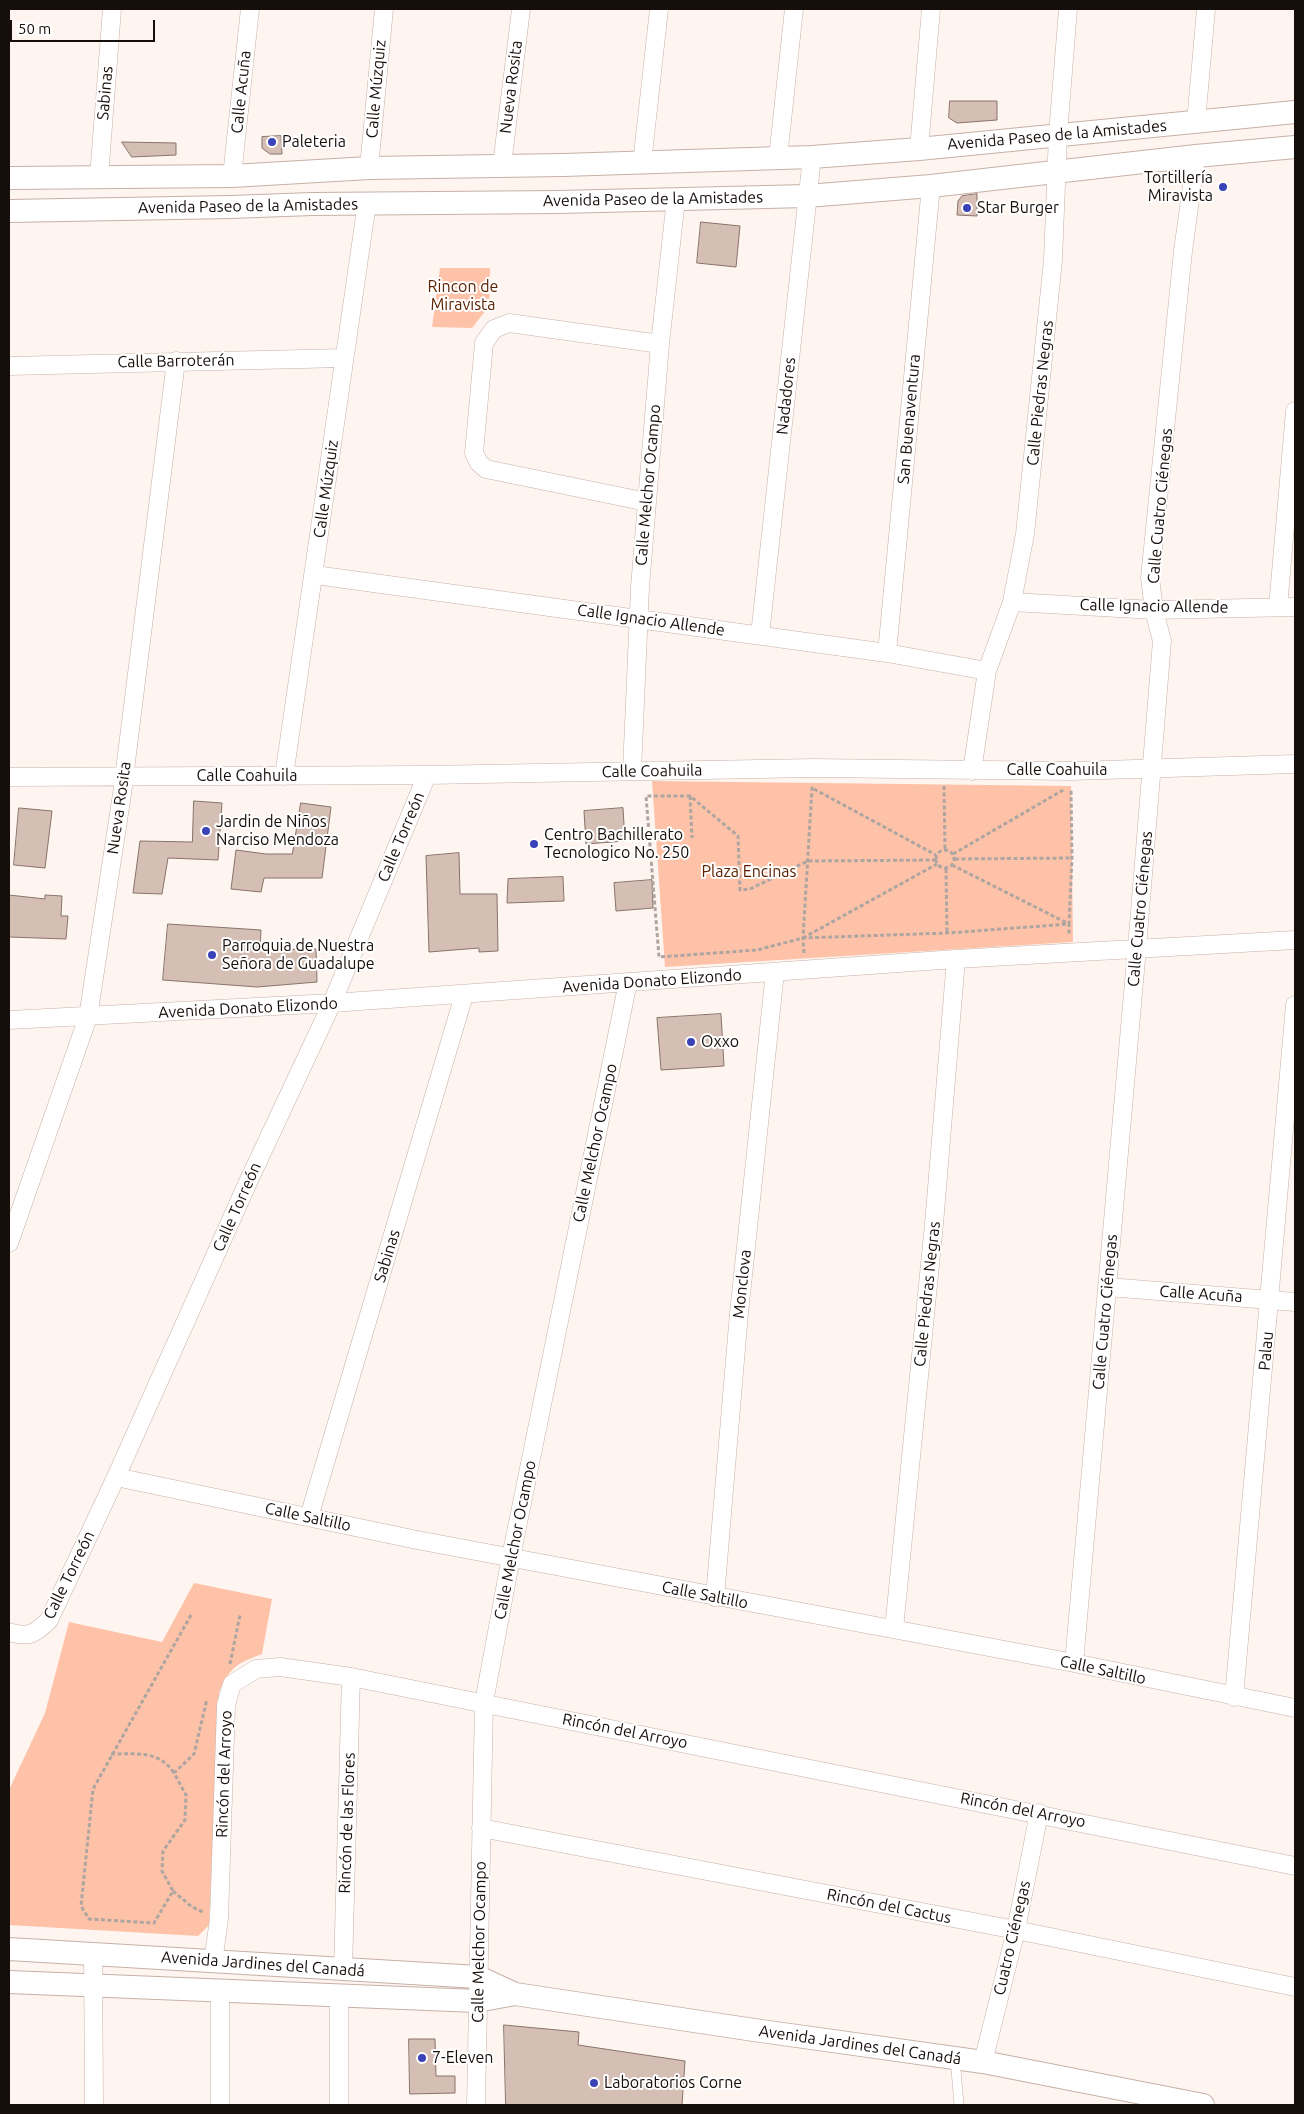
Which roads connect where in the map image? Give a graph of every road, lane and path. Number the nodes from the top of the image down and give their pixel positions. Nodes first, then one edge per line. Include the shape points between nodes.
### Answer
1 (112, 9) edge
2 (250, 9) edge
3 (384, 9) edge
4 (521, 9) edge
5 (659, 9) edge
6 (794, 9) edge
7 (931, 9) edge
8 (1068, 9) edge
9 (1206, 9) edge
10 (1295, 112) edge
11 (1196, 122) junction
12 (1058, 134) junction
13 (1295, 147) edge
14 (919, 149) junction
15 (1196, 156) junction
16 (812, 157) junction
17 (778, 158) junction
18 (642, 163) junction
19 (502, 165) junction
20 (563, 165) junction
21 (369, 168) junction
22 (309, 172) junction
23 (1056, 172) junction
24 (232, 176) junction
25 (98, 177) junction
26 (9, 178) edge
27 (56, 179) junction
28 (931, 186) junction
29 (807, 196) junction
30 (676, 199) junction
31 (559, 202) junction
32 (367, 203) junction
33 (312, 204) junction
34 (9, 210) edge
35 (58, 210) junction
36 (660, 344) junction
37 (344, 358) junction
38 (176, 361) junction
39 (9, 366) edge
40 (1295, 411) edge
41 (647, 502) junction
42 (314, 575) junction
43 (1012, 602) junction
44 (1287, 607) edge
45 (1154, 610) junction
46 (640, 618) junction
47 (760, 635) junction
48 (887, 653) junction
49 (988, 671) junction
50 (1295, 764) edge
51 (1152, 769) junction
52 (632, 771) junction
53 (972, 771) junction
54 (427, 775) junction
55 (124, 776) junction
56 (284, 776) junction
57 (9, 777) edge
58 (1061, 786) dead end
59 (1071, 786) junction
60 (812, 788) junction
61 (821, 788) dead end
62 (934, 788) dead end
63 (944, 788) junction
64 (954, 788) dead end
65 (690, 796) junction
66 (692, 838) dead end
67 (946, 850) junction
68 (953, 854) junction
69 (1072, 858) junction
70 (955, 859) junction
71 (936, 860) junction
72 (808, 861) junction
73 (952, 865) junction
74 (946, 869) junction
75 (1069, 924) junction
76 (947, 933) junction
77 (803, 938) junction
78 (1295, 940) edge
79 (1137, 948) junction
80 (956, 959) junction
81 (775, 972) junction
82 (628, 982) junction
83 (464, 995) junction
84 (332, 1003) junction
85 (1295, 1005) edge
86 (88, 1017) junction
87 (9, 1020) edge
88 (9, 1243) edge
89 (1108, 1287) junction
90 (1270, 1300) junction
91 (1295, 1302) edge
92 (116, 1478) junction
93 (309, 1517) junction
94 (511, 1557) junction
95 (715, 1597) junction
96 (191, 1615) dead end
97 (240, 1615) dead end
98 (894, 1629) junction
99 (9, 1632) edge
100 (1074, 1663) junction
101 (226, 1669) dead end
102 (351, 1677) junction
103 (208, 1696) dead end
104 (1234, 1697) junction
105 (484, 1702) junction
106 (1295, 1708) edge
107 (111, 1754) junction
108 (174, 1773) junction
109 (1039, 1813) junction
110 (482, 1828) junction
111 (1295, 1866) edge
112 (173, 1891) junction
113 (219, 1919) junction
114 (1016, 1930) junction
115 (9, 1949) edge
116 (93, 1953) junction
117 (213, 1962) junction
118 (343, 1969) junction
119 (478, 1977) junction
120 (9, 1982) edge
121 (93, 1985) junction
122 (1295, 1986) edge
123 (220, 1990) junction
124 (514, 1994) junction
125 (338, 1996) junction
126 (477, 2001) junction
127 (955, 2058) junction
128 (983, 2062) junction
129 (94, 2105) edge
130 (220, 2105) edge
131 (338, 2105) edge
132 (476, 2105) edge
133 (959, 2105) edge
134 (1203, 2105) edge

1 - 25 street, Sabinas
2 - 24 street, Calle Acuña
3 - 21 street, Calle Múzquiz
4 - 19 street, Nueva Rosita
5 - 18 street
6 - 17 street
7 - 14 street
8 - 12 street, Calle Piedras Negras
9 - 11 street
10 - 11 street, Avenida Paseo de la Amistades
11 - 12 street, Avenida Paseo de la Amistades
12 - 14 street, Avenida Paseo de la Amistades
12 - 23 street, Calle Piedras Negras
13 - 15 street, Avenida Paseo de la Amistades
14 - 16 street, Avenida Paseo de la Amistades
15 - 23 street, Avenida Paseo de la Amistades
15 - 45 street, Calle Cuatro Ciénegas via 1150,578
16 - 17 street, Avenida Paseo de la Amistades
16 - 29 street, Nadadores
17 - 18 street, Avenida Paseo de la Amistades
18 - 20 street, Avenida Paseo de la Amistades
19 - 20 street, Avenida Paseo de la Amistades
19 - 21 street, Avenida Paseo de la Amistades
20 - 31 street
21 - 22 street, Avenida Paseo de la Amistades
22 - 24 street, Avenida Paseo de la Amistades
22 - 33 street
23 - 28 street, Avenida Paseo de la Amistades
23 - 43 street, Calle Piedras Negras via 1053,260 1041,392 1025,534
24 - 25 street, Avenida Paseo de la Amistades
25 - 27 street, Avenida Paseo de la Amistades
26 - 27 street, Avenida Paseo de la Amistades
27 - 35 street
28 - 29 street, Avenida Paseo de la Amistades
28 - 48 street, San Buenaventura
29 - 30 street, Avenida Paseo de la Amistades
29 - 47 street, Nadadores
30 - 31 street, Avenida Paseo de la Amistades
30 - 36 street, Calle Melchor Ocampo
31 - 32 street, Avenida Paseo de la Amistades
32 - 33 street, Avenida Paseo de la Amistades
32 - 37 street, Calle Múzquiz
33 - 35 street, Avenida Paseo de la Amistades
34 - 35 street, Avenida Paseo de la Amistades
36 - 41 street, Calle Melchor Ocampo
36 - 41 street via 509,323 494,329 484,343 474,453 486,469
37 - 38 street, Calle Barroterán
37 - 42 street, Calle Múzquiz
38 - 39 street, Calle Barroterán
38 - 55 street, Nueva Rosita
40 - 44 street
41 - 46 street, Calle Melchor Ocampo
42 - 46 street, Calle Ignacio Allende
42 - 56 street, Calle Múzquiz
43 - 45 street, Calle Ignacio Allende
43 - 49 street, Calle Piedras Negras
44 - 45 street, Calle Ignacio Allende
45 - 51 street, Calle Cuatro Ciénegas via 1162,641
46 - 47 street, Calle Ignacio Allende
46 - 52 street, Calle Melchor Ocampo
47 - 48 street, Calle Ignacio Allende
48 - 49 street, Calle Ignacio Allende
49 - 53 street, Calle Piedras Negras
50 - 51 street, Calle Coahuila
51 - 53 street, Calle Coahuila
51 - 79 street, Calle Cuatro Ciénegas
52 - 53 street, Calle Coahuila via 814,768
52 - 54 street, Calle Coahuila
54 - 56 street, Calle Coahuila
54 - 84 street, Calle Torreón
55 - 56 street, Calle Coahuila
55 - 57 street, Calle Coahuila
55 - 86 street, Nueva Rosita
58 - 59 path
59 - 68 path
59 - 69 path
60 - 61 path
60 - 71 path
60 - 72 path
62 - 63 path
63 - 64 path
63 - 67 path
65 - 66 path
65 - 72 path via 738,836 740,890 750,889
65 - 77 path via 646,796 659,957 756,950
67 - 68 path
67 - 71 path via 940,851
68 - 70 path
69 - 70 path
69 - 75 path
70 - 73 path
71 - 72 path
71 - 74 path via 940,868
71 - 77 path
72 - 77 path
73 - 74 path
73 - 75 path
74 - 76 path
75 - 76 path
76 - 77 path
78 - 79 street, Avenida Donato Elizondo
79 - 80 street, Avenida Donato Elizondo
79 - 89 street, Calle Cuatro Ciénegas
80 - 81 street, Avenida Donato Elizondo
80 - 98 street, Calle Piedras Negras via 934,1224
81 - 82 street, Avenida Donato Elizondo
81 - 95 street, Monclova via 739,1313
82 - 83 street, Avenida Donato Elizondo
82 - 94 street, Calle Melchor Ocampo
83 - 84 street, Avenida Donato Elizondo
83 - 93 street, Sabinas
84 - 86 street, Avenida Donato Elizondo
84 - 92 street, Calle Torreón
85 - 90 street, Palau
86 - 87 street, Avenida Donato Elizondo
86 - 88 street, Nueva Rosita
89 - 90 street, Calle Acuña
89 - 100 street, Calle Cuatro Ciénegas
90 - 91 street, Calle Acuña
90 - 104 street, Palau
92 - 93 street, Calle Saltillo
92 - 99 street, Calle Torreón via 49,1620 36,1633 20,1635
93 - 94 street, Calle Saltillo
94 - 95 street, Calle Saltillo
94 - 105 street, Calle Melchor Ocampo
95 - 98 street, Calle Saltillo
96 - 107 path
97 - 101 path via 231,1663
98 - 100 street, Calle Saltillo
100 - 104 street, Calle Saltillo
102 - 105 street, Rincón del Arroyo
102 - 113 street, Rincón del Arroyo via 280,1667 256,1669 232,1684 226,1704
102 - 118 street, Rincón de las Flores
103 - 108 path via 194,1754
104 - 106 street, Calle Saltillo
105 - 109 street, Rincón del Arroyo
105 - 110 street, Calle Melchor Ocampo
107 - 108 path via 148,1754 168,1764
107 - 112 path via 93,1790 81,1906 89,1919 154,1923
108 - 112 path via 186,1795 185,1820 163,1851 162,1871
109 - 111 street, Rincón del Arroyo
109 - 114 street, Cuatro Ciénegas
110 - 114 street, Rincón del Cactus
110 - 119 street, Calle Melchor Ocampo
112 - 113 path via 192,1907
113 - 117 street, Rincón del Arroyo
114 - 122 street, Rincón del Cactus
114 - 128 street, Cuatro Ciénegas
115 - 116 street, Avenida Jardines del Canadá
116 - 117 street, Avenida Jardines del Canadá
116 - 121 street
117 - 118 street, Avenida Jardines del Canadá
118 - 119 street, Avenida Jardines del Canadá
119 - 124 street, Avenida Jardines del Canadá
119 - 126 street, Calle Melchor Ocampo
120 - 121 street, Avenida Jardines del Canadá
121 - 123 street, Avenida Jardines del Canadá
121 - 129 street
123 - 125 street, Avenida Jardines del Canadá
123 - 130 street
124 - 126 street, Avenida Jardines del Canadá
124 - 127 street, Avenida Jardines del Canadá
125 - 126 street, Avenida Jardines del Canadá
125 - 131 street
126 - 132 street, Calle Melchor Ocampo
127 - 128 street, Avenida Jardines del Canadá
127 - 133 lane
128 - 134 street, Avenida Jardines del Canadá

